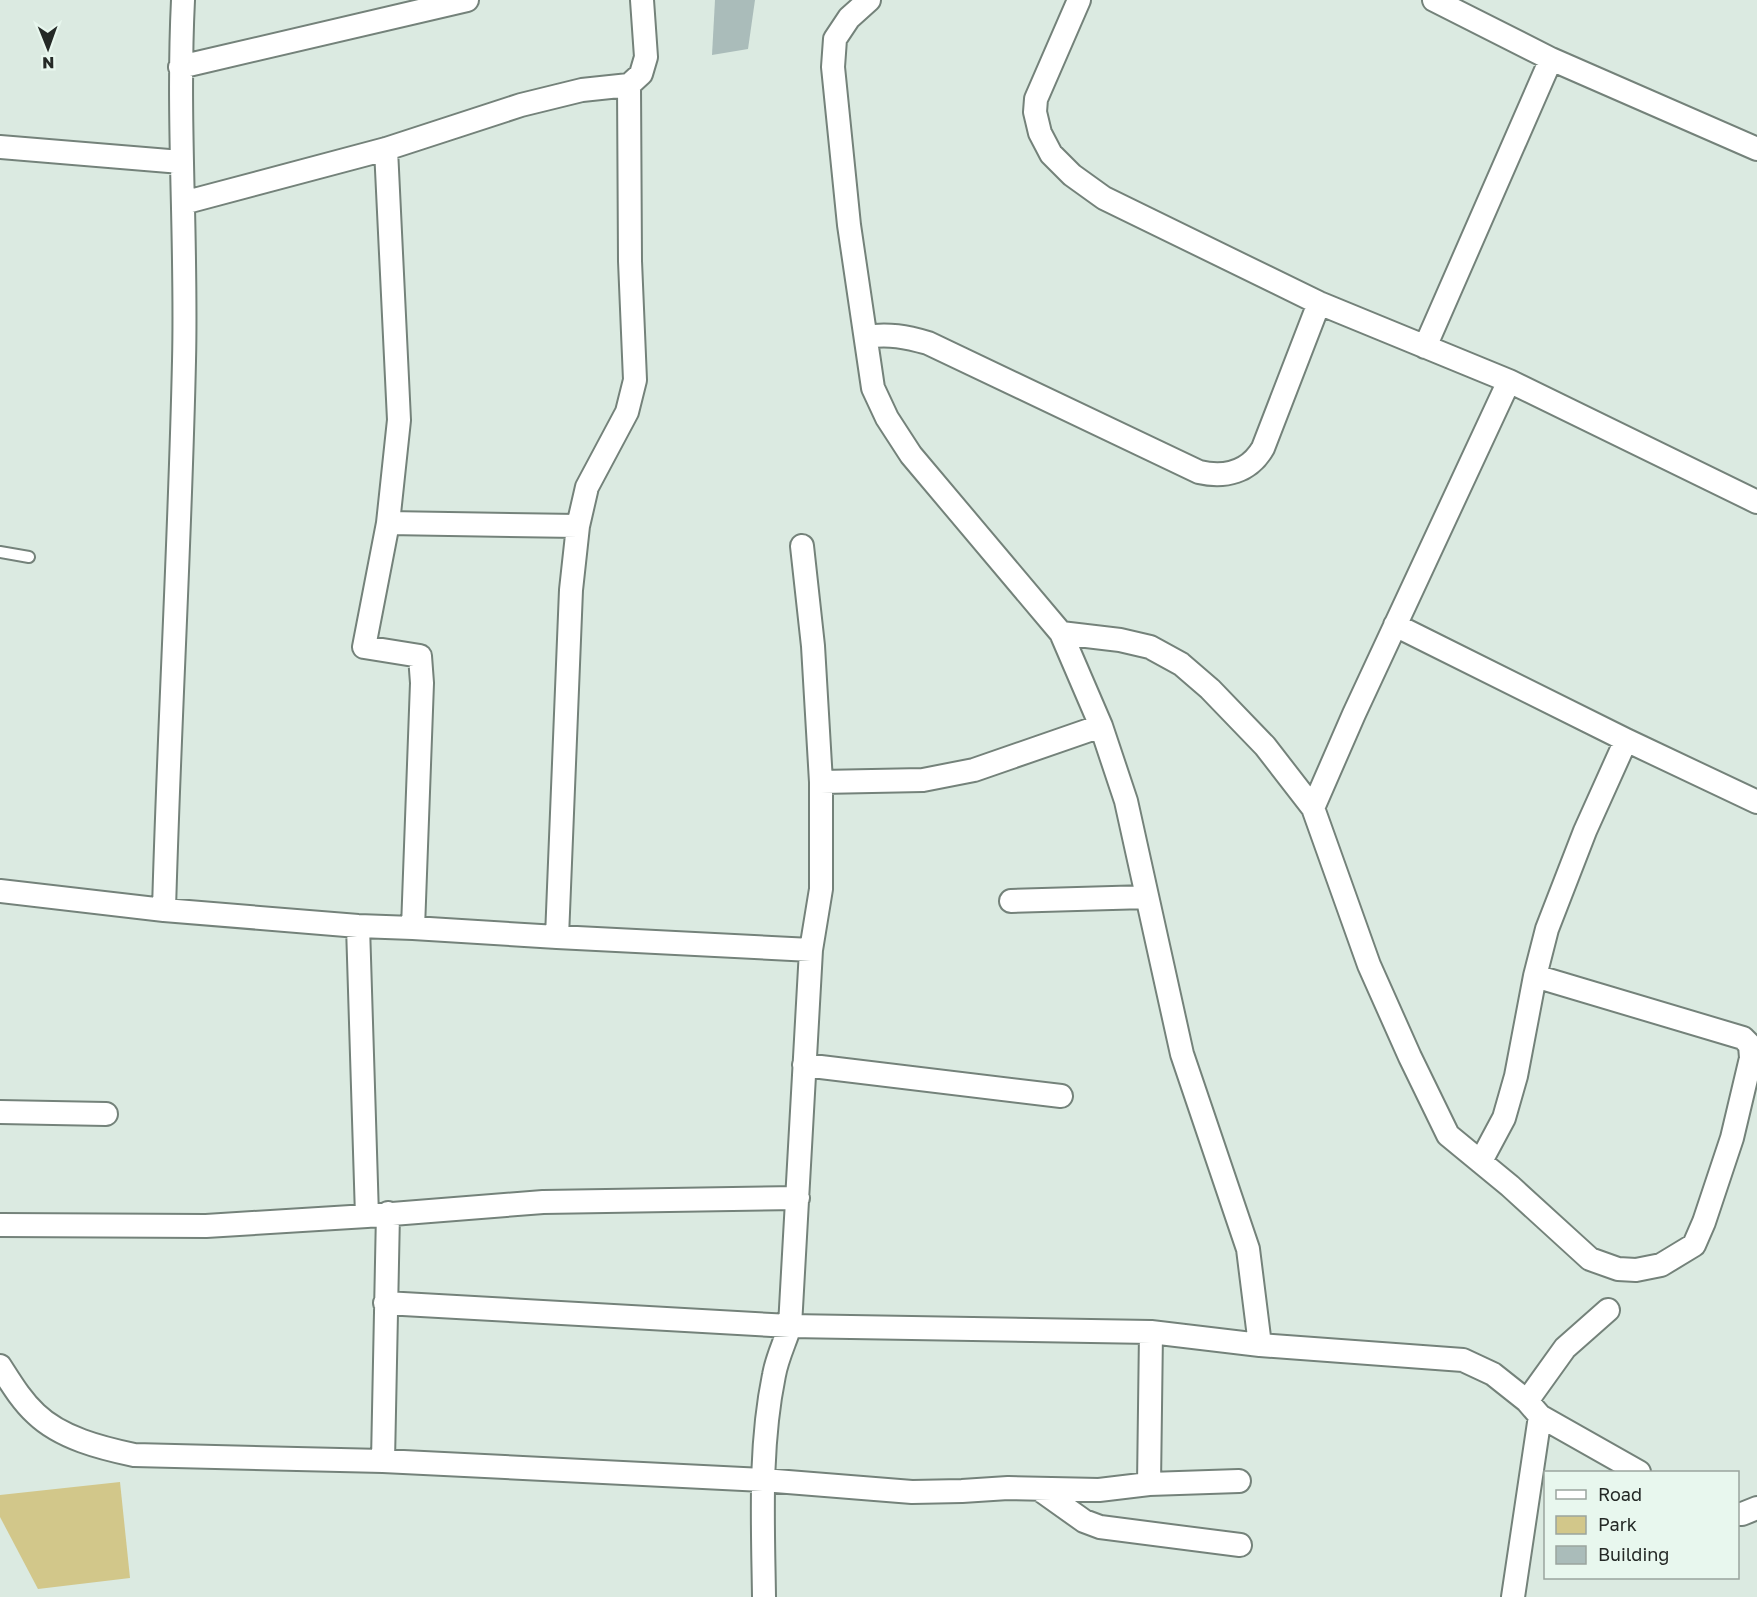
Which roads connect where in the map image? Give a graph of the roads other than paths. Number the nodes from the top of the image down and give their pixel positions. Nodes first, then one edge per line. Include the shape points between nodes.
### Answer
1 (183, 0) edge
2 (467, 0) edge
3 (642, 0) edge
4 (869, 0) edge
5 (1079, 0) edge
6 (1434, 0) edge
7 (440, 4) edge
8 (1551, 59) junction
9 (180, 67) junction
10 (629, 85) junction
11 (0, 147) edge
12 (386, 149) junction
13 (1757, 149) edge
14 (181, 162) junction
15 (183, 203) junction
16 (1319, 303) junction
17 (866, 337) junction
18 (1425, 347) junction
19 (1509, 381) junction
20 (1757, 502) edge
21 (388, 523) junction
22 (578, 526) junction
23 (802, 546) dead end
24 (0, 552) edge
25 (28, 557) dead end
26 (1395, 625) junction
27 (1061, 633) junction
28 (1101, 726) junction
29 (1626, 740) junction
30 (821, 782) junction
31 (1757, 802) edge
32 (1313, 808) junction
33 (0, 891) edge
34 (1147, 897) junction
35 (1011, 901) dead end
36 (164, 910) junction
37 (358, 927) junction
38 (413, 928) junction
39 (557, 938) junction
40 (811, 950) junction
41 (1535, 976) junction
42 (804, 1065) junction
43 (1060, 1096) dead end
44 (0, 1112) edge
45 (106, 1114) dead end
46 (1481, 1161) junction
47 (798, 1198) junction
48 (377, 1215) junction
49 (0, 1225) edge
50 (385, 1303) junction
51 (1608, 1310) dead end
52 (790, 1326) junction
53 (1151, 1332) junction
54 (1260, 1346) junction
55 (0, 1366) edge
56 (1533, 1409) junction
57 (383, 1461) junction
58 (1636, 1471) edge
59 (763, 1480) junction
60 (1239, 1481) dead end
61 (1149, 1484) junction
62 (1039, 1489) junction
63 (1757, 1508) edge
64 (1739, 1514) edge
65 (1240, 1545) dead end
66 (764, 1597) edge
67 (1513, 1597) edge

1 - 9 street
2 - 7 street
3 - 10 street via 646,57 641,74
4 - 17 street via 849,18 835,39 833,67 849,225
5 - 16 street via 1036,99 1040,133 1052,154 1072,175 1104,198
6 - 8 street
7 - 9 street
8 - 13 street
8 - 18 street
9 - 14 street
10 - 12 street via 582,90 521,105
10 - 22 street via 635,380 627,412 587,487
11 - 14 street
12 - 15 street
12 - 21 street via 399,420
14 - 15 street
15 - 36 street via 184,359
16 - 17 street via 1263,448 1251,464 1228,474 1199,472 928,343 901,335
16 - 18 street
17 - 27 street via 873,388 911,455
18 - 19 street
19 - 20 street
19 - 26 street
21 - 22 street
21 - 38 street via 364,647 420,656
22 - 39 street via 571,590
23 - 30 street
24 - 25 lane
26 - 29 street
26 - 32 street
27 - 28 street
27 - 32 street via 1150,647 1181,664 1265,746
28 - 30 street via 974,770 923,780
28 - 34 street via 1126,801
29 - 31 street
29 - 41 street via 1547,929
30 - 40 street via 821,889
32 - 46 street via 1369,965 1410,1057 1448,1136
33 - 36 street
34 - 35 street
34 - 54 street via 1182,1054 1248,1249
36 - 37 street
37 - 38 street
37 - 48 street
38 - 39 street
39 - 40 street
40 - 42 street
41 - 46 street via 1504,1118
41 - 46 street via 1743,1038 1750,1044 1751,1058 1732,1138 1694,1245 1661,1265 1636,1270 1618,1269 1590,1259
42 - 43 street
42 - 47 street
44 - 45 street
47 - 48 street via 543,1202
47 - 52 street
48 - 49 street via 206,1226
48 - 50 street
50 - 52 street
50 - 57 street
51 - 56 street via 1565,1348
52 - 53 street
52 - 59 street via 774,1373
53 - 54 street
53 - 61 street
54 - 56 street via 1463,1360 1494,1374
55 - 57 street via 18,1395 38,1416 74,1438 101,1448 134,1455
56 - 58 street
56 - 67 street
57 - 59 street
59 - 62 street via 912,1492
59 - 66 street
60 - 61 street
61 - 62 street via 1099,1490
62 - 65 street via 1084,1521 1100,1527
63 - 64 street

